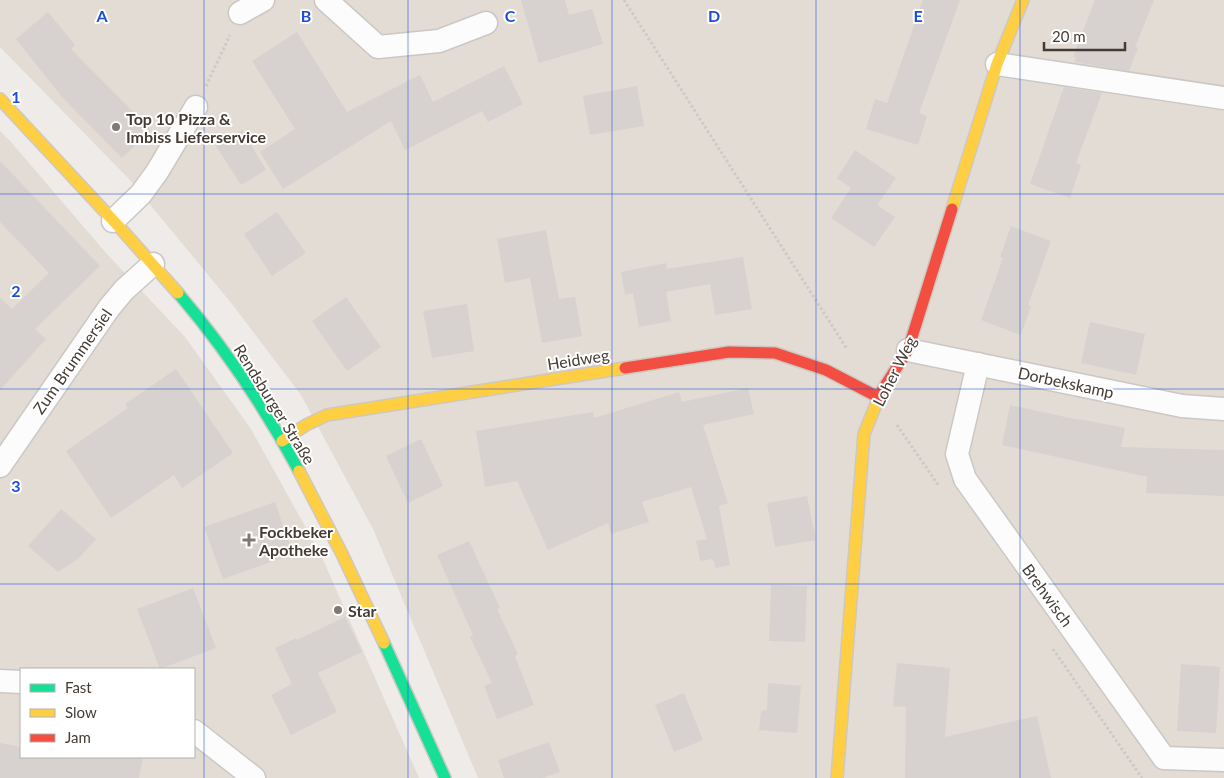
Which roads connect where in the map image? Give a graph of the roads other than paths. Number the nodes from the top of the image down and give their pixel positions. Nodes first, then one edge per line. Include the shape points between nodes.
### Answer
1 (263, 0) edge
2 (326, 0) edge
3 (1023, 0) edge
4 (240, 13) road end
5 (486, 23) dead end
6 (997, 64) junction
7 (1224, 98) edge
8 (0, 99) edge
9 (196, 107) road end
10 (114, 221) junction
11 (153, 264) junction
12 (908, 350) junction
13 (978, 364) junction
14 (878, 398) junction
15 (1224, 409) edge
16 (282, 441) junction
17 (0, 466) edge
18 (0, 681) edge
19 (20, 682) edge
20 (195, 732) edge
21 (1224, 760) edge
22 (254, 778) edge
23 (445, 778) edge
24 (837, 778) edge

1 - 4 street
2 - 5 street via 378,48 439,41
3 - 6 street, Loher Weg
6 - 7 street
6 - 12 street, Loher Weg
8 - 10 street, Rendsburger Straße
9 - 10 street via 157,172
10 - 11 street, Rendsburger Straße
11 - 16 street, Rendsburger Straße via 237,369
11 - 17 street, Zum Brummersiel via 109,308
12 - 13 street, Dorbekskamp
12 - 14 street, Loher Weg
13 - 15 street, Dorbekskamp via 1182,406
13 - 21 street, Brehwisch via 957,454 965,479 1164,758
14 - 16 street, Heidweg via 826,370 776,353 729,352 327,415
14 - 24 street, Loher Weg via 864,434
16 - 23 street, Rendsburger Straße via 383,638
18 - 19 street
20 - 22 street

